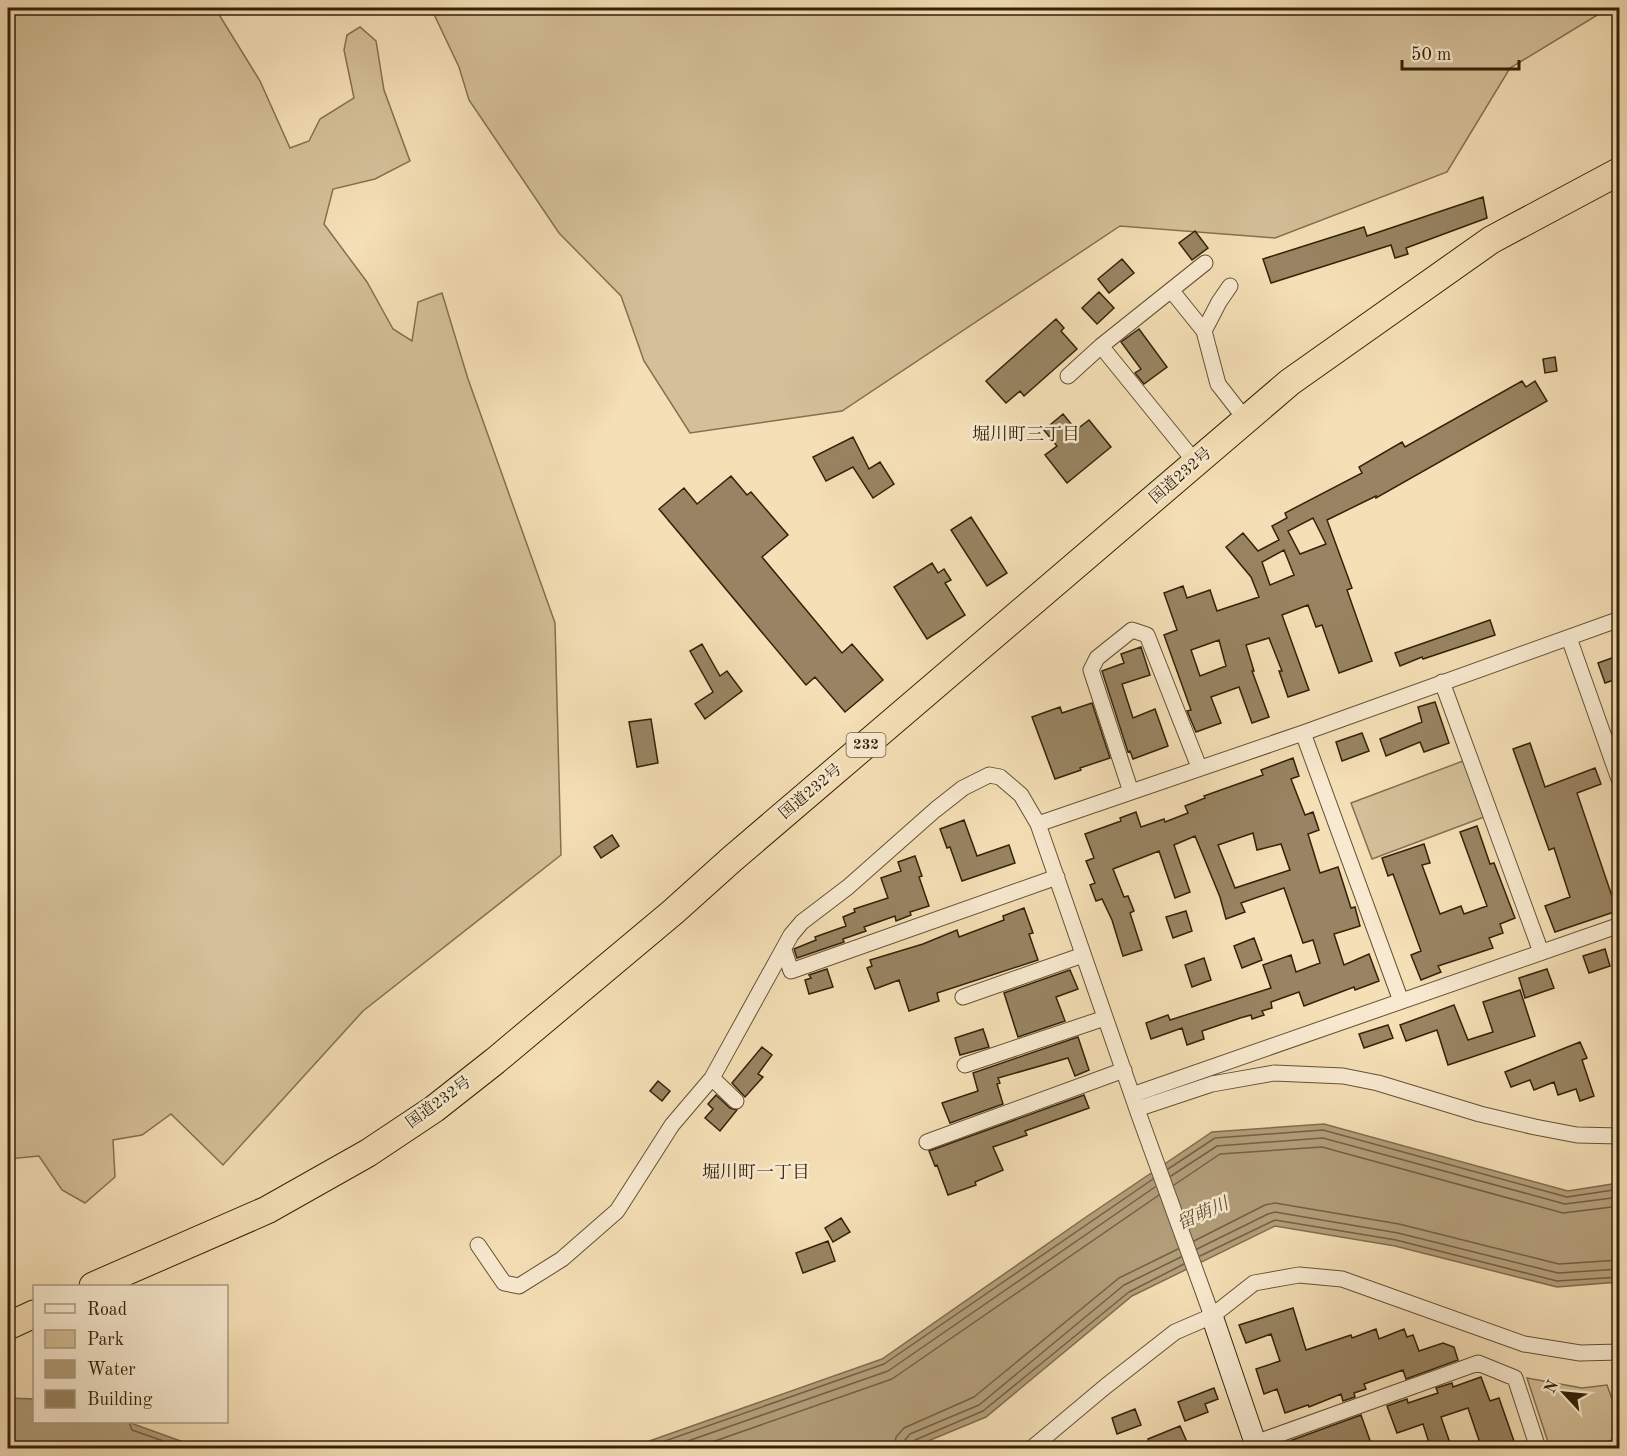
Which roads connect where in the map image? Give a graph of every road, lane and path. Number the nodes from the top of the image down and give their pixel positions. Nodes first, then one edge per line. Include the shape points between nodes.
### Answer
1 (1620, 171) edge
2 (1205, 262) dead end
3 (1230, 286) dead end
4 (1171, 290) junction
5 (1204, 331) junction
6 (1101, 346) junction
7 (1068, 376) dead end
8 (1246, 420) junction
9 (1196, 463) junction
10 (1620, 619) edge
11 (1569, 638) junction
12 (1442, 682) junction
13 (1303, 733) junction
14 (1198, 767) junction
15 (1620, 782) edge
16 (1131, 792) junction
17 (1038, 824) junction
18 (1056, 877) junction
19 (1620, 925) edge
20 (784, 951) junction
21 (1541, 952) junction
22 (1083, 955) junction
23 (963, 997) dead end
24 (1401, 1001) junction
25 (1106, 1018) junction
26 (965, 1065) dead end
27 (1124, 1070) junction
28 (712, 1078) junction
29 (736, 1101) dead end
30 (1136, 1107) junction
31 (1620, 1136) edge
32 (927, 1142) dead end
33 (478, 1245) dead end
34 (97, 1285) edge
35 (1210, 1311) junction
36 (33, 1314) edge
37 (8, 1326) edge
38 (1620, 1352) edge
39 (1256, 1446) edge
40 (1620, 1446) edge
41 (1032, 1449) edge
42 (1538, 1449) edge
43 (1613, 1449) edge

1 - 8 highway, 国道232号 / 232 via 1491,240 1290,382
2 - 4 street
3 - 5 street
4 - 5 street
4 - 6 street
5 - 8 street via 1218,384
6 - 7 street
6 - 9 street
8 - 9 highway, 国道232号 / 232
9 - 34 highway, 国道232号 / 232 via 673,912 434,1109 368,1153 267,1210
10 - 11 street
11 - 12 street
11 - 15 street
12 - 13 street
12 - 21 street
13 - 14 street
13 - 24 street
14 - 16 street
14 - 16 street via 1147,635 1132,630 1097,658 1091,670
16 - 17 street
17 - 18 street
17 - 20 street via 1021,795 1000,777 989,776 963,788 802,922
18 - 20 street via 791,971
18 - 22 street
19 - 21 street
20 - 28 street
21 - 24 street
22 - 23 street
22 - 25 street
24 - 30 street
25 - 26 street
25 - 27 street
27 - 30 street
27 - 32 street
28 - 29 street
28 - 33 street via 672,1125 617,1211 562,1259 519,1286 504,1283
30 - 31 street via 1212,1084 1274,1073 1343,1077 1378,1083 1534,1127 1577,1135
30 - 35 street
35 - 38 street via 1254,1283 1299,1275 1342,1279 1524,1344 1580,1353
35 - 39 street
35 - 41 street via 1175,1332
36 - 37 highway
39 - 42 street via 1479,1363 1515,1378
40 - 43 street

